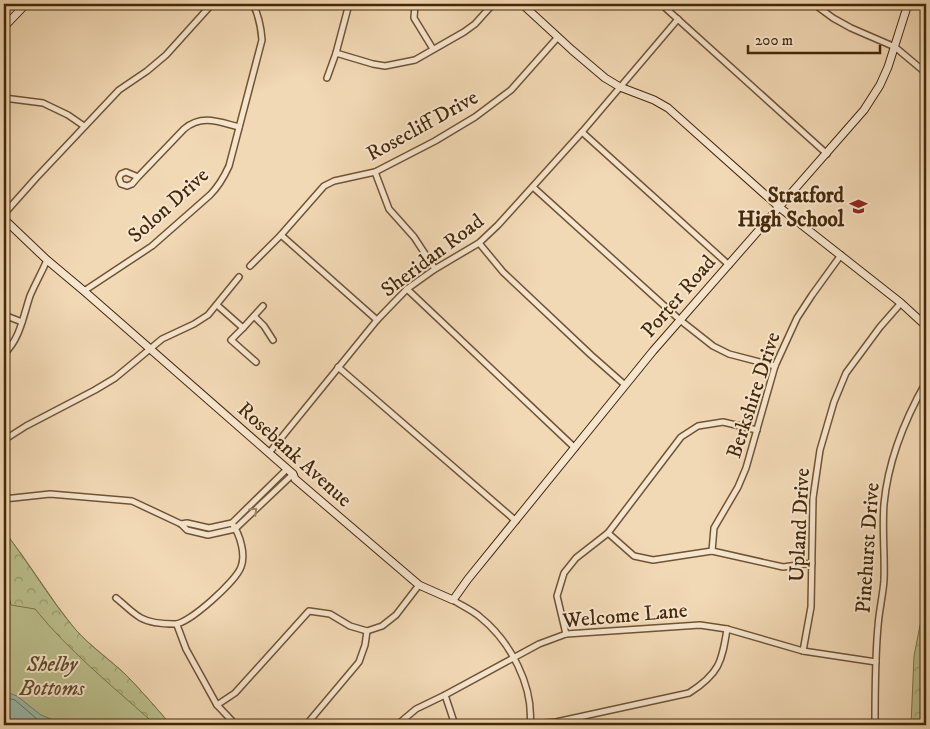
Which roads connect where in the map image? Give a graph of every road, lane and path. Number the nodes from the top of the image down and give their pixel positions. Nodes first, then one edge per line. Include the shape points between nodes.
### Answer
1 (26, 4) edge
2 (212, 4) edge
3 (253, 4) edge
4 (349, 4) edge
5 (415, 4) edge
6 (493, 4) edge
7 (522, 4) edge
8 (660, 4) edge
9 (814, 4) edge
10 (908, 4) edge
11 (678, 19) junction
12 (4, 25) edge
13 (558, 37) junction
14 (895, 47) junction
15 (433, 48) junction
16 (336, 53) junction
17 (926, 73) edge
18 (327, 78) dead end
19 (620, 87) junction
20 (4, 98) edge
21 (84, 126) junction
22 (239, 128) junction
23 (582, 132) junction
24 (827, 154) junction
25 (375, 172) junction
26 (138, 178) dead end
27 (533, 187) junction
28 (779, 207) junction
29 (4, 214) edge
30 (4, 219) edge
31 (281, 235) junction
32 (479, 243) junction
33 (840, 255) junction
34 (47, 260) junction
35 (729, 265) junction
36 (250, 266) dead end
37 (435, 269) junction
38 (239, 277) dead end
39 (407, 289) junction
40 (84, 291) junction
41 (902, 303) junction
42 (217, 305) junction
43 (263, 306) dead end
44 (4, 315) edge
45 (254, 316) junction
46 (377, 320) junction
47 (680, 320) junction
48 (22, 322) junction
49 (926, 326) edge
50 (243, 328) junction
51 (273, 340) dead end
52 (150, 350) junction
53 (4, 354) edge
54 (256, 362) dead end
55 (775, 366) junction
56 (338, 367) junction
57 (926, 382) edge
58 (625, 385) junction
59 (757, 430) junction
60 (4, 440) edge
61 (575, 448) junction
62 (268, 453) junction
63 (290, 472) junction
64 (4, 499) edge
65 (516, 521) junction
66 (181, 524) junction
67 (232, 524) junction
68 (235, 529) junction
69 (608, 533) junction
70 (712, 551) junction
71 (812, 563) junction
72 (419, 586) junction
73 (116, 598) dead end
74 (453, 600) junction
75 (177, 625) junction
76 (727, 628) junction
77 (367, 632) junction
78 (566, 634) junction
79 (803, 651) junction
80 (513, 658) junction
81 (876, 662) junction
82 (445, 695) junction
83 (218, 705) junction
84 (531, 724) edge
85 (236, 725) edge
86 (306, 725) edge
87 (396, 725) edge
88 (455, 725) edge
89 (875, 725) edge

1 - 12 street
2 - 21 street via 166,55 119,90
3 - 22 street, Solon Drive via 262,40
4 - 16 street
5 - 15 street via 414,18
6 - 15 street via 475,24
7 - 13 street
8 - 11 street
9 - 14 street via 851,28
10 - 14 street, Porter Road
11 - 19 street, Sheridan Road
11 - 24 street
13 - 19 street
13 - 25 street, Rosecliff Drive via 511,90 496,102 435,141
14 - 17 street
14 - 24 street, Porter Road via 872,98
15 - 16 street via 415,60 385,66
16 - 18 street
19 - 23 street, Sheridan Road
19 - 28 street via 668,108
20 - 21 street via 43,103
21 - 29 street
22 - 26 street via 212,120 190,124
22 - 40 street, Solon Drive via 229,166 216,189 152,246
23 - 27 street, Sheridan Road
23 - 35 street
24 - 28 street, Porter Road
25 - 31 street, Rosecliff Drive via 324,186
25 - 37 street via 389,209 414,236
27 - 32 street, Sheridan Road
27 - 47 street
28 - 33 street
28 - 35 street, Porter Road
30 - 34 street, Rosebank Avenue
31 - 36 street, Rosecliff Drive
31 - 46 street
32 - 37 street, Sheridan Road
32 - 58 street via 503,272
33 - 41 street
33 - 55 street, Berkshire Drive via 798,316
34 - 40 street, Rosebank Avenue
34 - 48 street
35 - 47 street, Porter Road
37 - 39 street, Sheridan Road
38 - 42 street
39 - 46 street, Sheridan Road
39 - 61 street
40 - 52 street, Rosebank Avenue
41 - 49 street
41 - 71 street, Upland Drive via 846,372 834,402 820,450 812,498
42 - 50 street
42 - 52 street via 194,324 162,339
43 - 45 street
44 - 48 street
45 - 50 street
45 - 51 street
46 - 56 street, Sheridan Road
47 - 55 street via 728,354
47 - 58 street, Porter Road
48 - 53 street via 18,336
50 - 54 street via 231,340
52 - 60 street via 115,378
52 - 62 street, Rosebank Avenue
55 - 59 street, Berkshire Drive
56 - 62 street, Sheridan Road
56 - 65 street
57 - 81 street, Pinehurst Drive via 903,429 887,483 884,580
58 - 61 street, Porter Road
59 - 69 street via 723,422 698,426 681,437
59 - 70 street, Berkshire Drive via 742,479 714,528
61 - 65 street, Porter Road
62 - 63 street, Rosebank Avenue
63 - 67 street
68 -> 63 street
63 - 72 street, Rosebank Avenue
64 - 66 street via 50,494 132,501
65 - 74 street, Porter Road
66 - 67 street via 209,528
66 - 68 street via 187,530 208,535
67 - 68 street
68 - 75 street via 243,550 241,567 234,580 197,614
69 - 70 street via 634,556 653,560
69 - 78 street via 576,558 564,573 557,596
70 - 71 street via 783,567
71 - 79 street, Upland Drive via 812,607
72 - 74 street, Rosebank Avenue
72 - 77 street via 396,615
73 - 75 street via 140,618
74 - 80 street, Rosebank Avenue via 479,616 499,635
75 - 83 street via 186,649
76 - 78 street, Welcome Lane via 700,625
76 - 79 street, Welcome Lane
76 - 84 street via 717,668 703,684 689,693 556,722
77 - 83 street via 330,614 309,612 235,692
77 - 86 street via 359,662
78 - 80 street, Welcome Lane
79 - 81 street, Welcome Lane
80 - 82 street, Welcome Lane
80 - 84 street, Rosebank Avenue via 527,690
81 - 89 street, Pinehurst Drive
82 - 87 street, Welcome Lane via 416,709
82 - 88 street
83 - 85 street

